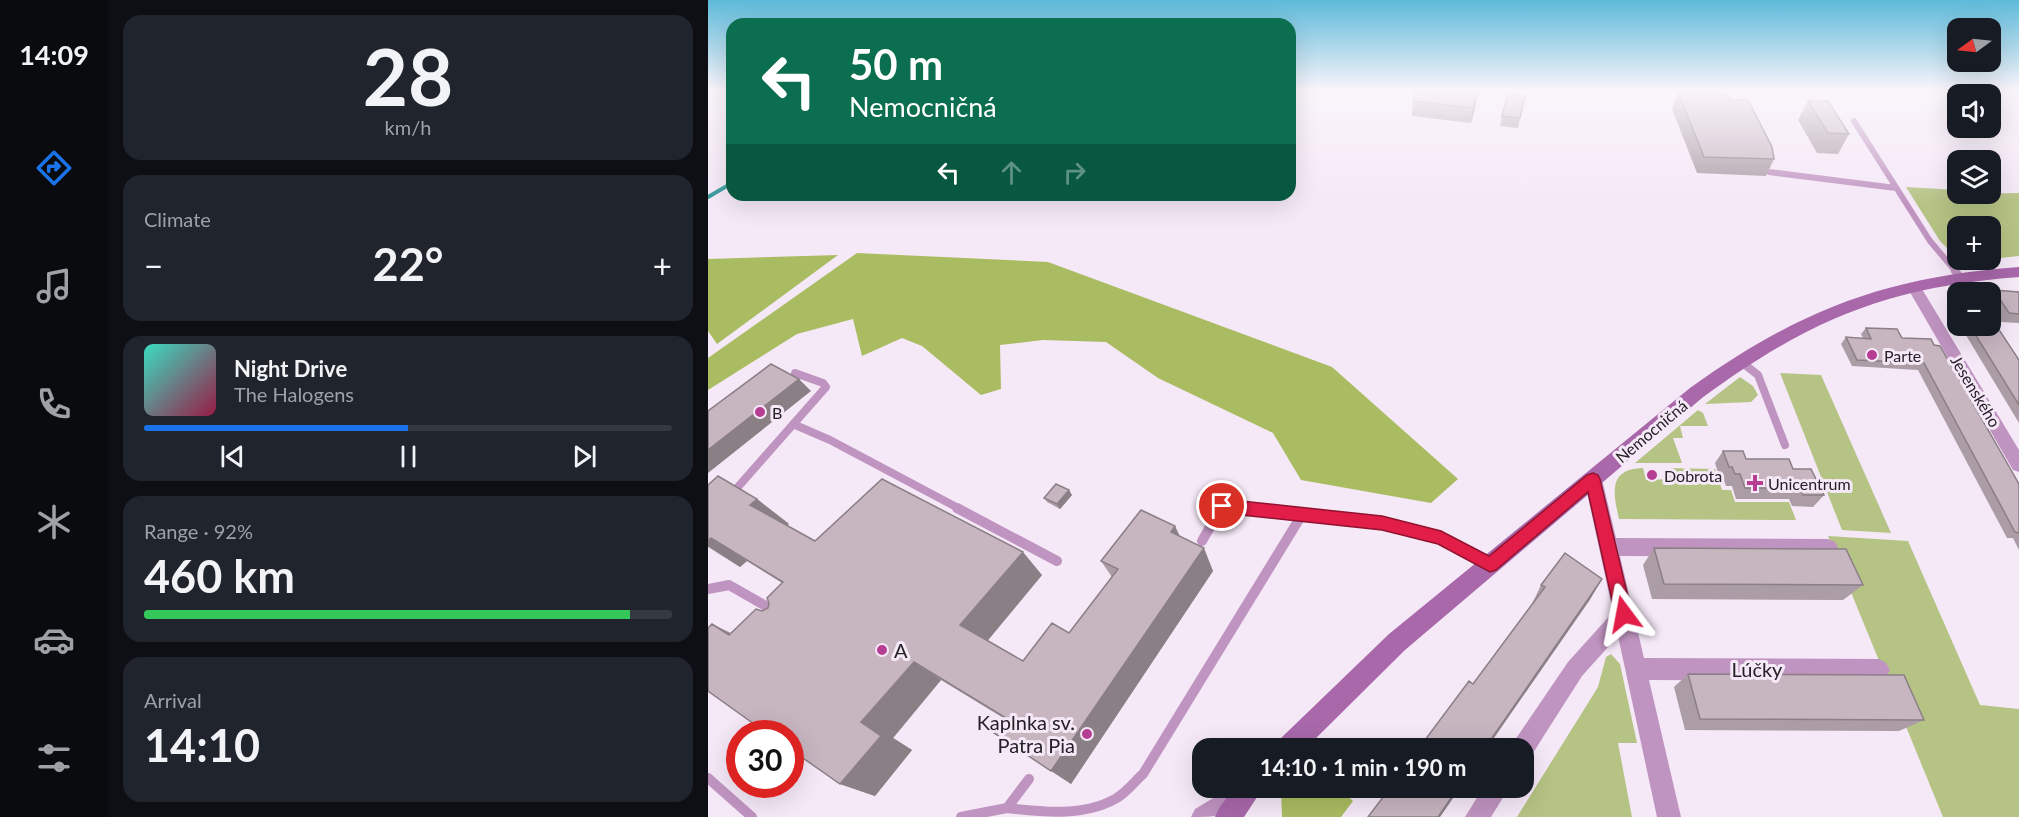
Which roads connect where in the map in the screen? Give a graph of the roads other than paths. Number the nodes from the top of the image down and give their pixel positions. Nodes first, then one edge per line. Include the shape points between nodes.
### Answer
1 (1859, 129) edge
2 (1768, 172) edge
3 (1896, 188) junction
4 (2019, 272) edge
5 (1961, 278) junction
6 (1914, 287) junction
7 (1740, 361) junction
8 (795, 372) dead end
9 (793, 424) junction
10 (1785, 445) dead end
11 (2019, 465) edge
12 (1593, 479) junction
13 (724, 503) edge
14 (1304, 513) junction
15 (1202, 541) dead end
16 (1608, 547) junction
17 (1828, 548) edge
18 (1057, 561) dead end
19 (1490, 564) junction
20 (708, 589) edge
21 (1624, 614) junction
22 (787, 618) edge
23 (1636, 669) junction
24 (1879, 670) dead end
25 (1299, 738) edge
26 (1530, 738) edge
27 (708, 778) edge
28 (1029, 779) edge
29 (1234, 798) edge
30 (1241, 798) edge
31 (1490, 798) edge
32 (1007, 808) junction
33 (752, 817) edge
34 (961, 817) edge
35 (1203, 817) edge
36 (1228, 817) edge
37 (1477, 817) edge
38 (1670, 817) edge

1 - 3 lane
2 - 3 lane
3 - 5 lane via 1930,241
4 - 5 street, Nemocničná
5 - 6 street, Nemocničná
6 - 7 street, Nemocničná via 1866,300 1803,325
6 - 11 street, Jesenského
7 - 10 lane via 1758,375
7 - 12 street, Nemocničná
8 - 9 lane via 826,387
9 - 13 lane
9 - 18 lane
12 - 16 street
12 - 19 street, Nemocničná
14 - 15 lane via 1222,506
14 - 19 lane via 1382,523 1441,538
14 - 32 lane via 1143,774 1113,801 1076,811
16 - 17 street
16 - 21 street
19 - 25 street, Nemocničná via 1397,642
20 - 22 lane via 729,585
21 - 23 street
21 - 26 street via 1575,669
23 - 24 street, Lúčky
23 - 38 street
27 - 33 lane
28 - 32 lane
29 - 35 street
30 - 36 street
31 - 37 street
32 - 34 lane

